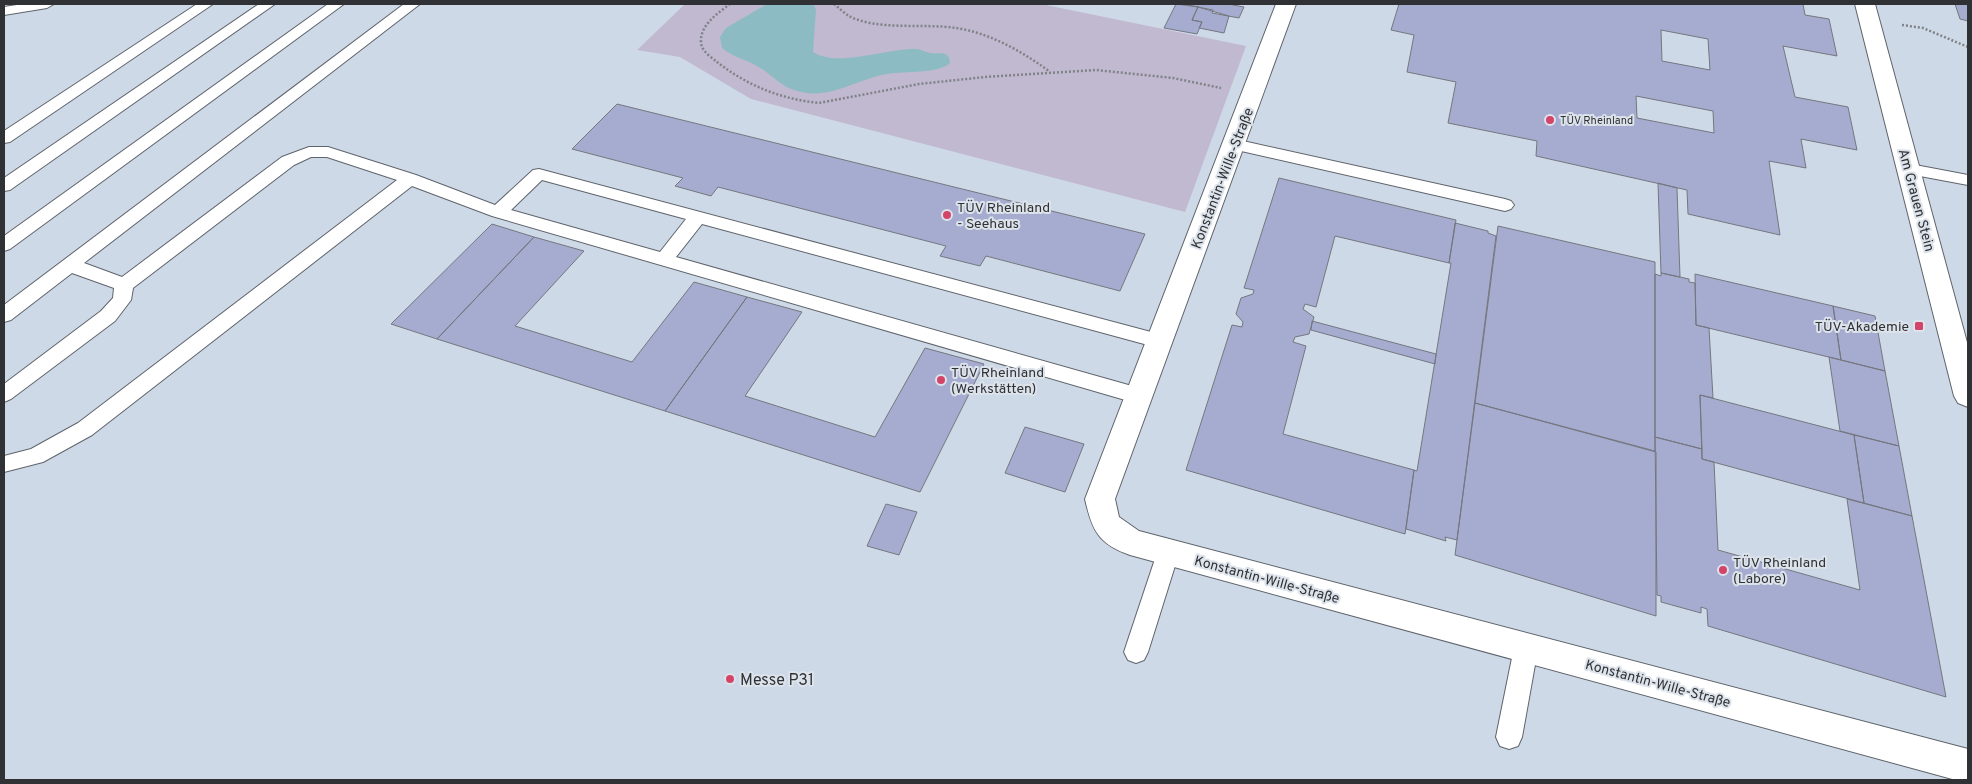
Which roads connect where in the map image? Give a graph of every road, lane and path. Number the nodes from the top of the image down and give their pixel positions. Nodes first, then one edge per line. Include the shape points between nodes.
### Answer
1 (47, 4) edge
2 (206, 4) edge
3 (268, 4) edge
4 (337, 4) edge
5 (413, 4) edge
6 (730, 4) edge
7 (834, 4) edge
8 (1286, 4) edge
9 (4, 11) edge
10 (1867, 12) edge
11 (1968, 47) edge
12 (1049, 72) junction
13 (1253, 95) junction
14 (4, 138) edge
15 (1234, 144) junction
16 (1910, 169) junction
17 (410, 179) junction
18 (1968, 180) edge
19 (4, 186) edge
20 (1505, 205) dead end
21 (498, 212) junction
22 (698, 217) junction
23 (4, 245) edge
24 (663, 260) junction
25 (70, 265) junction
26 (124, 285) junction
27 (4, 315) edge
28 (1159, 341) junction
29 (4, 394) edge
30 (1139, 396) junction
31 (1968, 396) edge
32 (4, 464) edge
33 (1168, 553) junction
34 (1526, 648) junction
35 (1136, 652) dead end
36 (1509, 738) dead end
37 (1968, 766) edge

1 - 9 lane
2 - 14 lane
3 - 19 lane
4 - 23 lane
5 - 25 lane
6 - 12 path via 714,16 704,31 703,51 736,78 783,98 819,104 919,84
7 - 12 path via 850,16 875,23 945,26 974,32 1014,48
8 - 13 street, Konstantin-Wille-Straße
10 - 11 path via 1923,28
10 - 16 street, Am Grauen Stein
12 - 13 path via 1096,70 1173,78
13 - 15 street, Konstantin-Wille-Straße
15 - 20 lane
15 - 28 street, Konstantin-Wille-Straße
16 - 18 lane
16 - 31 street, Am Grauen Stein
17 - 21 lane
17 - 26 lane via 328,152 309,152 288,161
17 - 32 lane via 85,429 36,456
21 - 22 lane via 539,174
21 - 24 lane
22 - 24 lane
22 - 28 lane
24 - 30 lane
25 - 26 lane
25 - 27 lane
26 - 29 lane via 122,300 108,316
28 - 30 street, Konstantin-Wille-Straße
30 - 33 street, Konstantin-Wille-Straße via 1100,499 1106,524 1130,542
33 - 34 street, Konstantin-Wille-Straße
33 - 35 lane
34 - 36 lane
34 - 37 street, Konstantin-Wille-Straße

